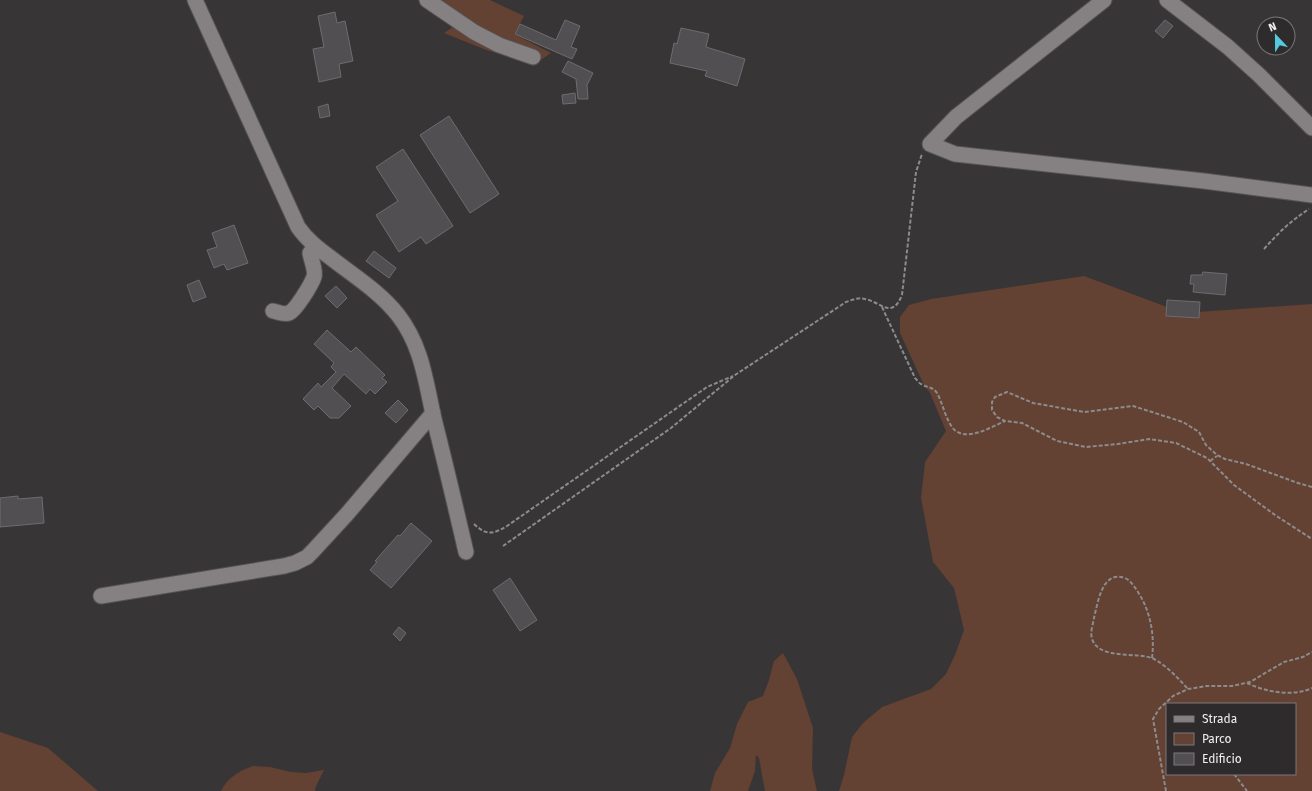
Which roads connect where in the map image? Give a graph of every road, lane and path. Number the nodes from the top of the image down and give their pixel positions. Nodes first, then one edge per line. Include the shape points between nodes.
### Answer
1 (195, 0) edge
2 (428, 0) edge
3 (1104, 0) edge
4 (1167, 0) edge
5 (533, 57) dead end
6 (1312, 128) edge
7 (930, 144) junction
8 (1312, 195) edge
9 (1312, 207) edge
10 (315, 246) junction
11 (1264, 249) dead end
12 (882, 307) junction
13 (273, 311) dead end
14 (735, 375) junction
15 (433, 413) junction
16 (1005, 421) junction
17 (1217, 455) junction
18 (1210, 461) junction
19 (1312, 487) edge
20 (471, 521) dead end
21 (1312, 539) edge
22 (503, 546) dead end
23 (466, 552) dead end
24 (101, 596) dead end
25 (1312, 652) edge
26 (1152, 658) junction
27 (1246, 683) junction
28 (1312, 688) edge
29 (1188, 689) junction
30 (1167, 703) edge
31 (1166, 704) edge
32 (1235, 775) edge
33 (1166, 791) edge
34 (1247, 791) edge

1 - 10 street via 295,221 304,236
2 - 5 street via 474,32
3 - 7 street via 956,117
4 - 6 street via 1259,75
7 - 8 street via 955,154
7 - 12 path via 921,155 916,172 902,295 899,303 888,308
9 - 11 path via 1295,218
10 - 13 street via 310,253 314,277 301,301 288,314
10 - 15 street via 381,297 404,324 418,349
12 - 14 path via 864,298 846,302
12 - 16 path via 915,378 920,384 932,388 937,393 952,428 958,434 972,435
14 - 20 path via 707,386 499,531 482,532
14 - 22 path via 672,428
15 - 23 street
15 - 24 street via 307,557 284,566
16 - 17 path via 997,417 992,410 992,402 995,397 1007,392 1033,403 1084,412 1133,406 1183,422 1199,432 1206,445
16 - 18 path via 1022,424 1057,441 1086,447 1149,439 1176,442
17 - 18 path
17 - 19 path
18 - 21 path via 1234,485
25 - 27 path via 1284,662
26 - 26 path via 1113,654 1103,650 1092,639 1098,600 1103,586 1110,579 1126,578 1145,605 1151,622
26 - 29 path via 1171,671
27 - 28 path via 1292,693
27 - 29 path
29 - 30 path via 1173,696
31 - 33 path via 1159,709 1153,719
32 - 34 path

